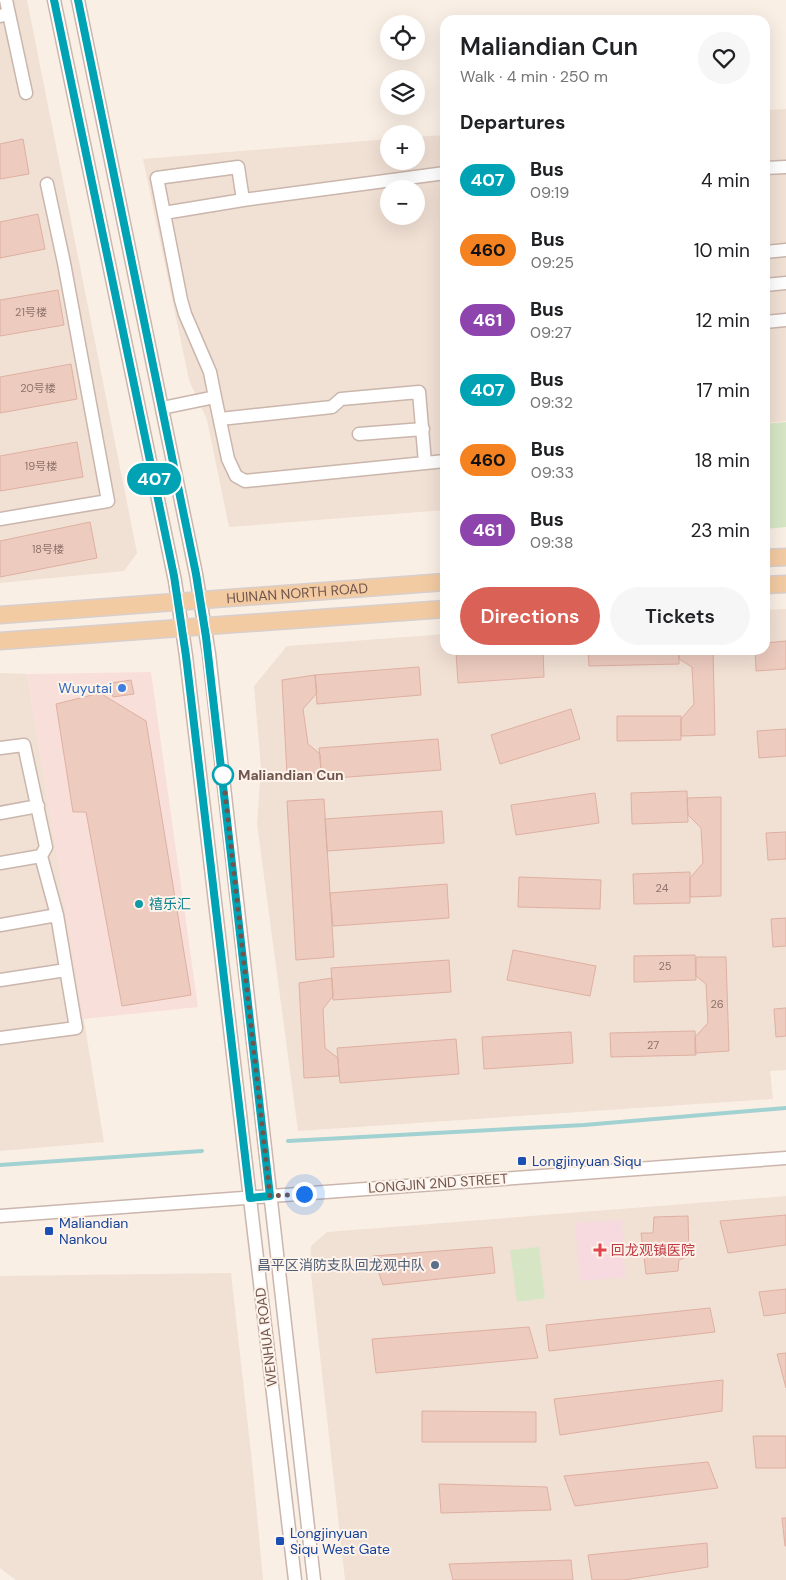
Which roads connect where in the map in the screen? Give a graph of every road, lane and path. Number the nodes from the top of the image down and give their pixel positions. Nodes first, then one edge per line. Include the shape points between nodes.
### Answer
1 (6, 0) edge
2 (54, 0) edge
3 (78, 0) edge
4 (4, 15) edge
5 (26, 93) dead end
6 (786, 167) edge
7 (770, 168) edge
8 (440, 174) edge
9 (47, 184) dead end
10 (243, 200) junction
11 (164, 213) junction
12 (786, 250) edge
13 (770, 252) edge
14 (786, 283) edge
15 (770, 285) edge
16 (786, 320) edge
17 (770, 322) edge
18 (215, 397) junction
19 (162, 408) junction
20 (220, 419) junction
21 (422, 429) junction
22 (359, 434) dead end
23 (440, 461) edge
24 (425, 463) junction
25 (0, 520) edge
26 (786, 557) edge
27 (770, 558) edge
28 (440, 582) edge
29 (786, 584) edge
30 (770, 585) edge
31 (200, 600) junction
32 (178, 602) junction
33 (440, 609) edge
34 (0, 615) edge
35 (204, 626) junction
36 (182, 628) junction
37 (0, 641) edge
38 (0, 748) edge
39 (38, 806) junction
40 (0, 813) edge
41 (42, 856) junction
42 (0, 863) edge
43 (57, 915) junction
44 (0, 924) edge
45 (66, 970) junction
46 (0, 980) edge
47 (0, 1038) edge
48 (786, 1158) edge
49 (270, 1196) junction
50 (250, 1198) junction
51 (0, 1216) edge
52 (295, 1580) edge
53 (314, 1580) edge

1 - 4 street
2 - 32 street, WENHUA ROAD
3 - 19 street, WENHUA ROAD
4 - 5 street
6 - 7 street
8 - 10 street
9 - 25 street via 108,501
10 - 11 street
10 - 11 street via 238,167 157,178
11 - 18 street via 181,300 210,372
12 - 13 street
14 - 15 street
16 - 17 street
18 - 19 street
18 - 20 street
19 - 31 street, WENHUA ROAD
20 - 21 street via 332,407 341,399 419,392
20 - 24 street via 232,469 245,481
21 - 22 street
21 - 24 street
23 - 24 street
26 - 27 main road
28 - 31 main road, HUINAN NORTH ROAD
29 - 30 main road
31 - 32 main road, HUINAN NORTH ROAD
31 - 35 street, WENHUA ROAD
32 - 34 main road, HUINAN NORTH ROAD
32 - 36 street, WENHUA ROAD
33 - 35 main road, HUINAN NORTH ROAD
35 - 36 main road, HUINAN NORTH ROAD
35 - 49 street, WENHUA ROAD
36 - 37 main road, HUINAN NORTH ROAD
36 - 50 street, WENHUA ROAD
38 - 39 street via 24,745
39 - 40 street
39 - 41 street via 46,847
41 - 42 street
41 - 43 street
43 - 44 street
43 - 45 street
45 - 46 street
45 - 47 street via 76,1028
48 - 49 street, LONGJIN 2ND STREET
49 - 50 street, LONGJIN 2ND STREET
49 - 53 street, WENHUA ROAD
50 - 51 street, LONGJIN 2ND STREET
50 - 52 street, WENHUA ROAD

